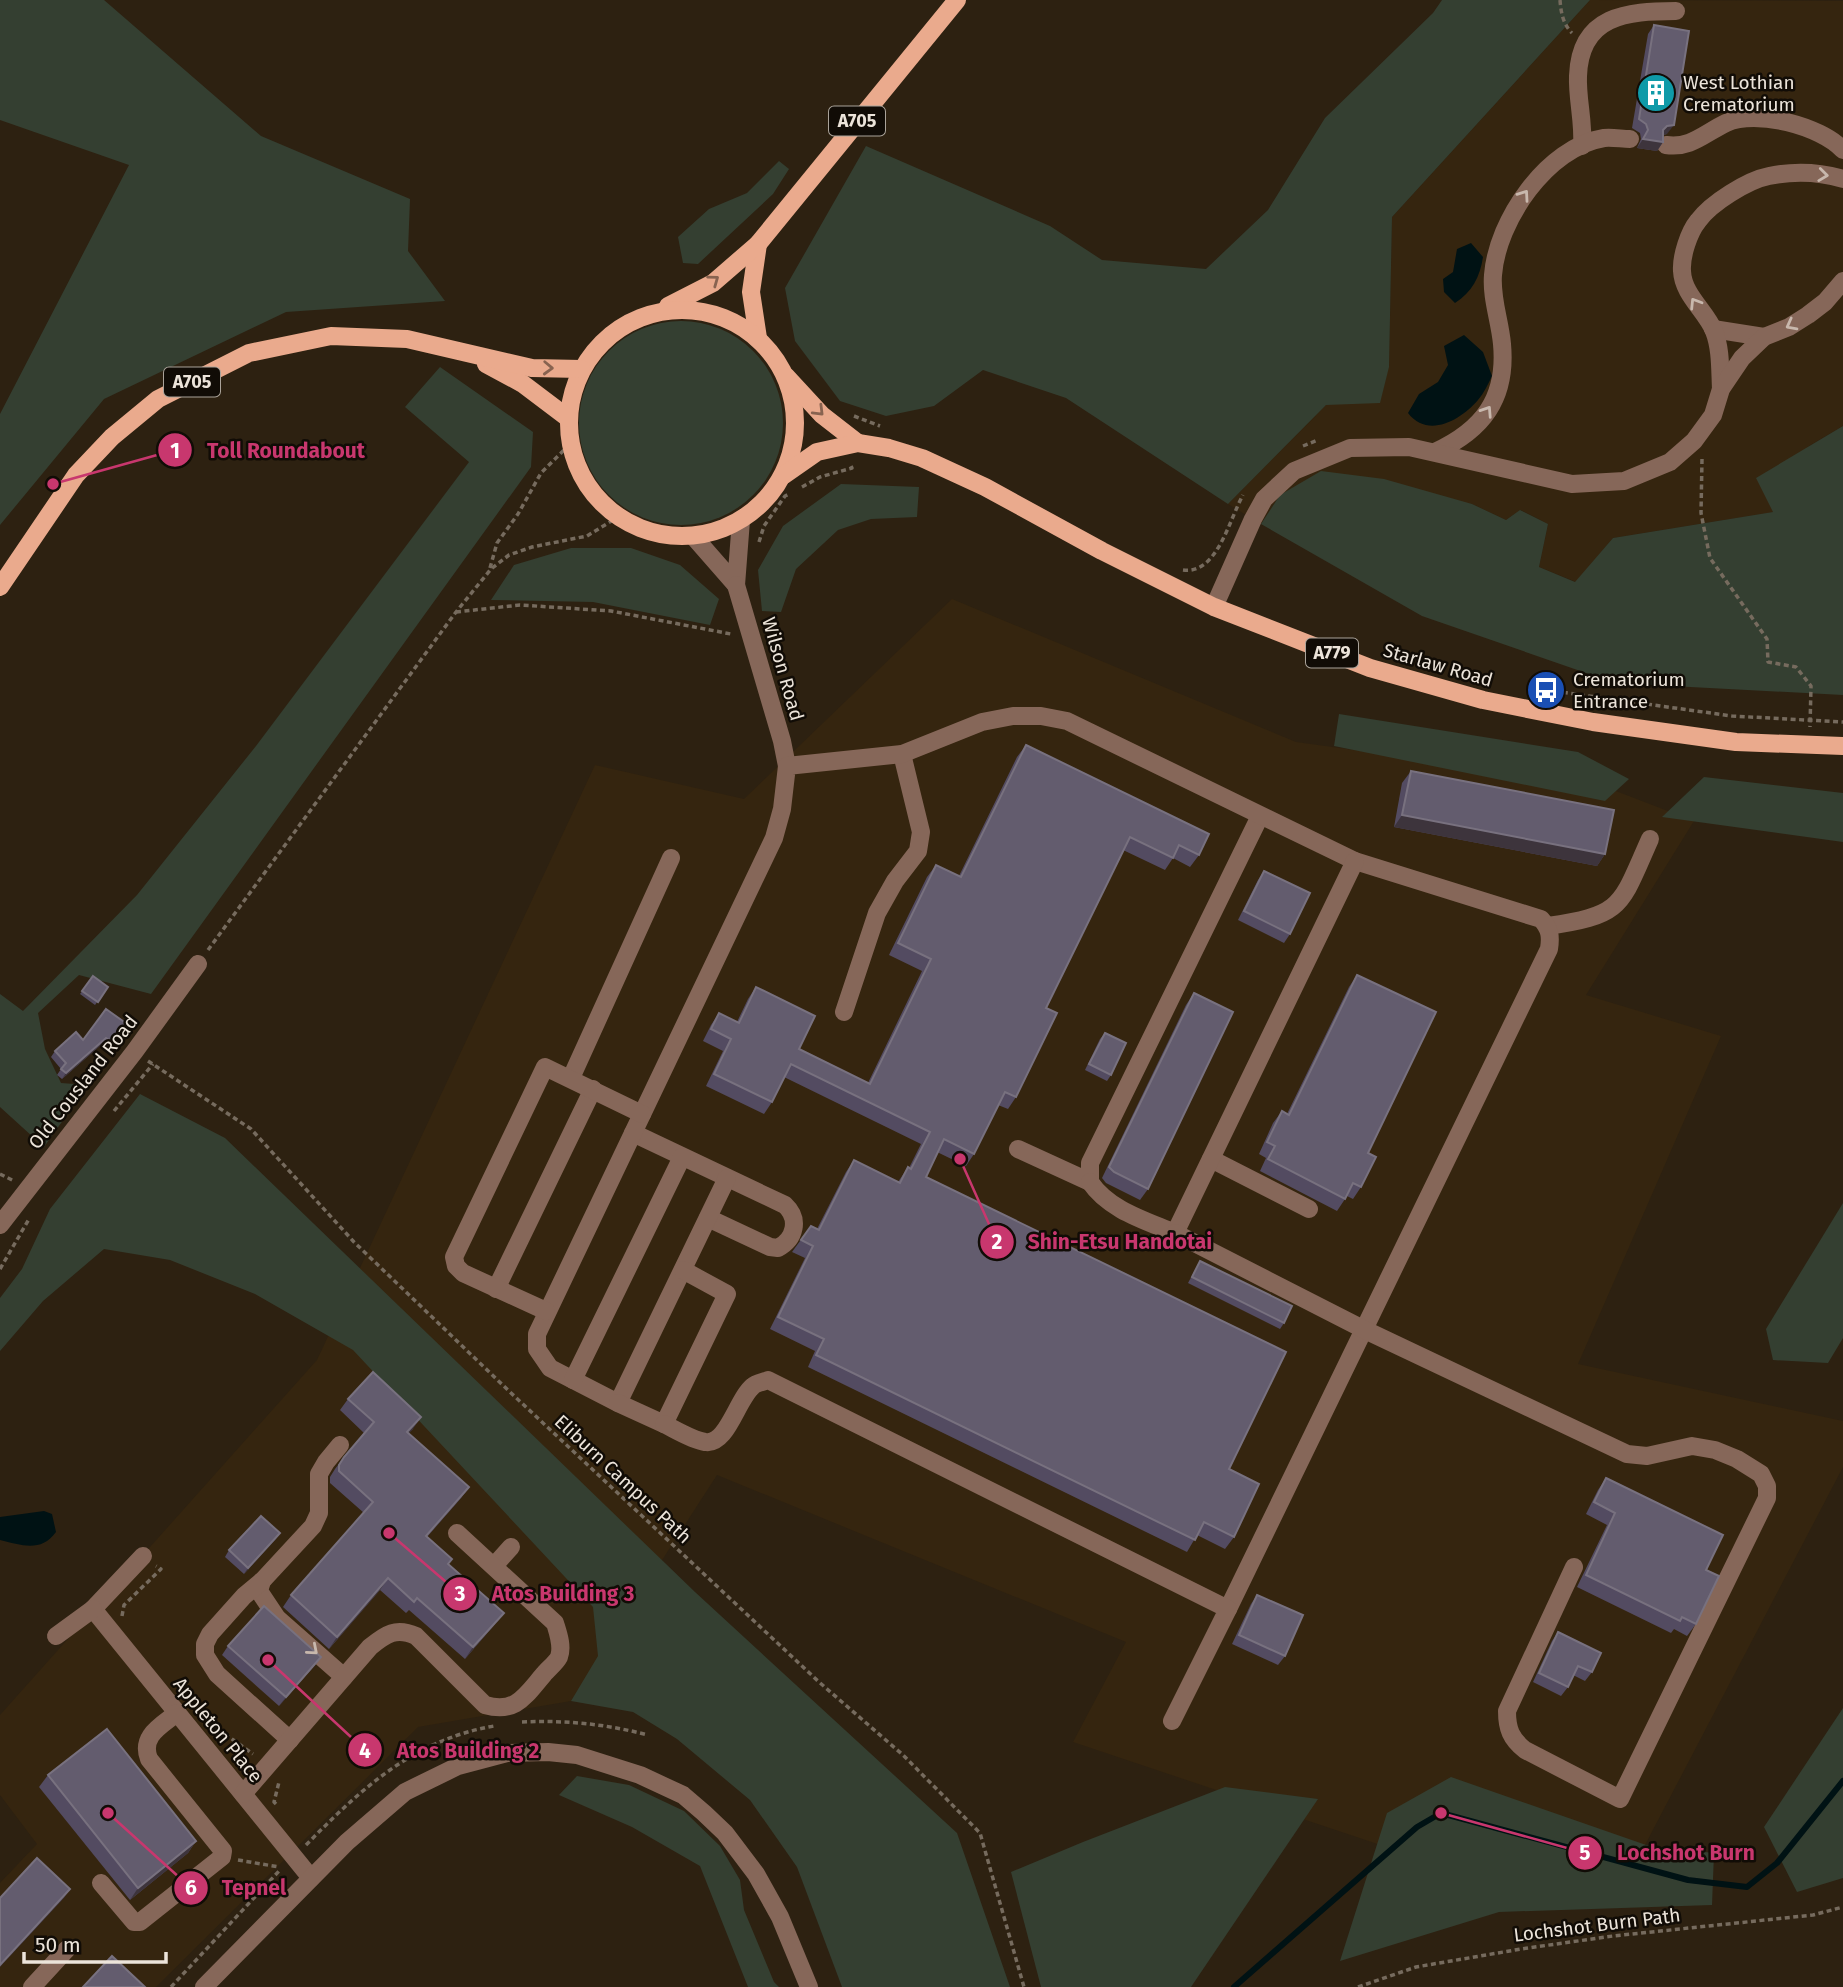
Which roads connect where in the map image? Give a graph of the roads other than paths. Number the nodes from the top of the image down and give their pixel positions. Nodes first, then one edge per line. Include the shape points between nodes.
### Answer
1 (957, 0) edge
2 (1676, 11) dead end
3 (1630, 139) dead end
4 (1666, 145) edge
5 (1581, 146) junction
6 (1843, 150) edge
7 (1843, 179) edge
8 (758, 244) junction
9 (1843, 281) edge
10 (664, 308) junction
11 (1713, 328) junction
12 (1764, 337) junction
13 (758, 338) junction
14 (468, 354) junction
15 (581, 369) junction
16 (785, 375) junction
17 (1721, 389) junction
18 (568, 418) junction
19 (849, 441) junction
20 (1435, 452) junction
21 (784, 475) junction
22 (741, 520) junction
23 (694, 537) junction
24 (736, 585) junction
25 (0, 587) edge
26 (1214, 607) junction
27 (1843, 746) edge
28 (902, 754) junction
29 (787, 766) junction
30 (1260, 816) junction
31 (1650, 839) dead end
32 (671, 858) dead end
33 (1355, 861) junction
34 (1548, 926) junction
35 (198, 964) road end
36 (844, 1012) dead end
37 (570, 1078) junction
38 (593, 1089) junction
39 (642, 1114) junction
40 (633, 1133) junction
41 (1018, 1149) dead end
42 (682, 1157) junction
43 (1210, 1159) junction
44 (727, 1178) junction
45 (1090, 1182) junction
46 (1309, 1209) dead end
47 (708, 1218) junction
48 (0, 1225) edge
49 (1175, 1233) junction
50 (683, 1270) junction
51 (496, 1289) junction
52 (546, 1311) junction
53 (1365, 1330) junction
54 (573, 1380) junction
55 (618, 1403) junction
56 (664, 1424) junction
57 (340, 1445) dead end
58 (457, 1533) dead end
59 (511, 1547) dead end
60 (143, 1556) road end
61 (494, 1566) junction
62 (1574, 1567) dead end
63 (262, 1581) junction
64 (93, 1609) junction
65 (1228, 1609) junction
66 (57, 1636) dead end
67 (344, 1677) junction
68 (177, 1713) junction
69 (1172, 1721) dead end
70 (290, 1740) junction
71 (243, 1794) junction
72 (311, 1878) junction
73 (101, 1883) dead end
74 (68, 1949) dead end
75 (32, 1987) edge
76 (204, 1987) edge
77 (809, 1987) edge

1 - 8 main road, A705
2 - 5 street via 1642,11 1612,18 1589,37 1580,53 1577,78
3 - 5 street via 1604,138
4 - 6 street via 1677,147 1702,139 1727,122 1746,118 1811,130
20 -> 5 street via 1479,424 1502,380 1503,344 1492,276 1497,247 1514,209 1533,182
11 -> 7 street via 1689,294 1682,271 1686,246 1698,220 1745,185 1767,176 1793,172
10 -> 8 main road, A705 via 713,283
8 - 13 main road, A705 via 751,292
9 -> 12 street via 1808,315
10 - 13 main road, A705 via 721,316
10 - 15 main road, A705 via 631,321 602,342
11 - 12 street
11 - 17 street via 1719,346
12 - 17 street via 1742,358
13 - 16 main road, A705
14 -> 15 main road, A705 via 532,368
14 - 18 main road, A705 via 523,384
14 - 25 main road, A705 via 407,339 331,336 249,353 158,399 112,437 76,475
15 - 18 main road, A705
16 -> 19 main road, A779
16 - 21 main road, A705 via 796,418 794,447
17 - 20 street via 1713,415 1694,441 1670,462 1625,481 1572,484
18 - 23 main road, A705 via 576,467 594,496 618,517 650,533
19 - 21 main road, A779 via 817,452
19 - 26 main road, Starlaw Road / A779 via 889,448 935,464
20 - 26 street via 1409,447 1350,448 1294,471 1264,499
21 - 22 main road, A705 via 765,502
22 - 23 main road, A705
22 - 24 street, Wilson Road
23 - 24 street, Wilson Road
24 - 29 street, Wilson Road
26 - 27 main road, Starlaw Road / A779 via 1370,668 1483,700 1593,722 1737,742
28 - 29 street
28 - 30 street via 982,722 1041,716 1067,721
28 - 36 street via 921,832 918,851 877,913
29 - 39 street, Wilson Road via 774,838
30 - 33 street
30 - 45 street via 1090,1163
31 - 34 street via 1625,897 1608,912
32 - 37 street
33 - 34 street via 1532,915
33 - 43 street
34 - 53 street via 1549,949
35 - 48 street, Old Cousland Road
37 - 38 street
37 - 51 street via 545,1067 454,1257 463,1273
38 - 39 street
38 - 51 street
39 - 40 street, Wilson Road
40 - 42 street
40 - 52 street, Wilson Road
41 - 45 street
42 - 44 street
42 - 54 street
43 - 46 street
43 - 49 street
44 - 47 street
44 - 47 street via 785,1205 795,1221 792,1233 785,1245 770,1247
45 - 49 street via 1111,1205
47 - 50 street
49 - 53 street
50 - 55 street
50 - 56 street via 727,1294
51 - 52 street
52 - 54 street, Wilson Road via 537,1349 550,1368
53 - 62 street via 1627,1454 1647,1456 1692,1446 1715,1450 1761,1474 1767,1498 1620,1799 1525,1750 1507,1726 1507,1711
53 - 65 street
54 - 55 street, Wilson Road
55 - 56 street, Wilson Road
56 - 65 street, Wilson Road via 704,1443 714,1442 753,1385 768,1380
57 - 63 street via 319,1475 313,1526
58 - 61 street
59 - 61 street
60 - 64 street
61 - 67 street via 555,1623 560,1641 559,1657 522,1700 499,1709 485,1704 416,1636 405,1631 389,1632
63 -> 67 street via 259,1591 277,1618
63 - 70 street via 210,1634 205,1655 217,1674
64 - 66 street
64 - 68 street, Appleton Place
65 - 69 street
67 - 70 street
68 - 71 street, Appleton Place
68 - 73 street via 145,1742 145,1750 223,1851 222,1857 140,1922 134,1922
70 - 71 street
71 - 72 street, Appleton Place
72 - 76 street
72 - 77 street via 376,1815 421,1783 458,1766 507,1753 577,1755 640,1775 683,1795 724,1833 756,1874 780,1917
74 - 75 street

